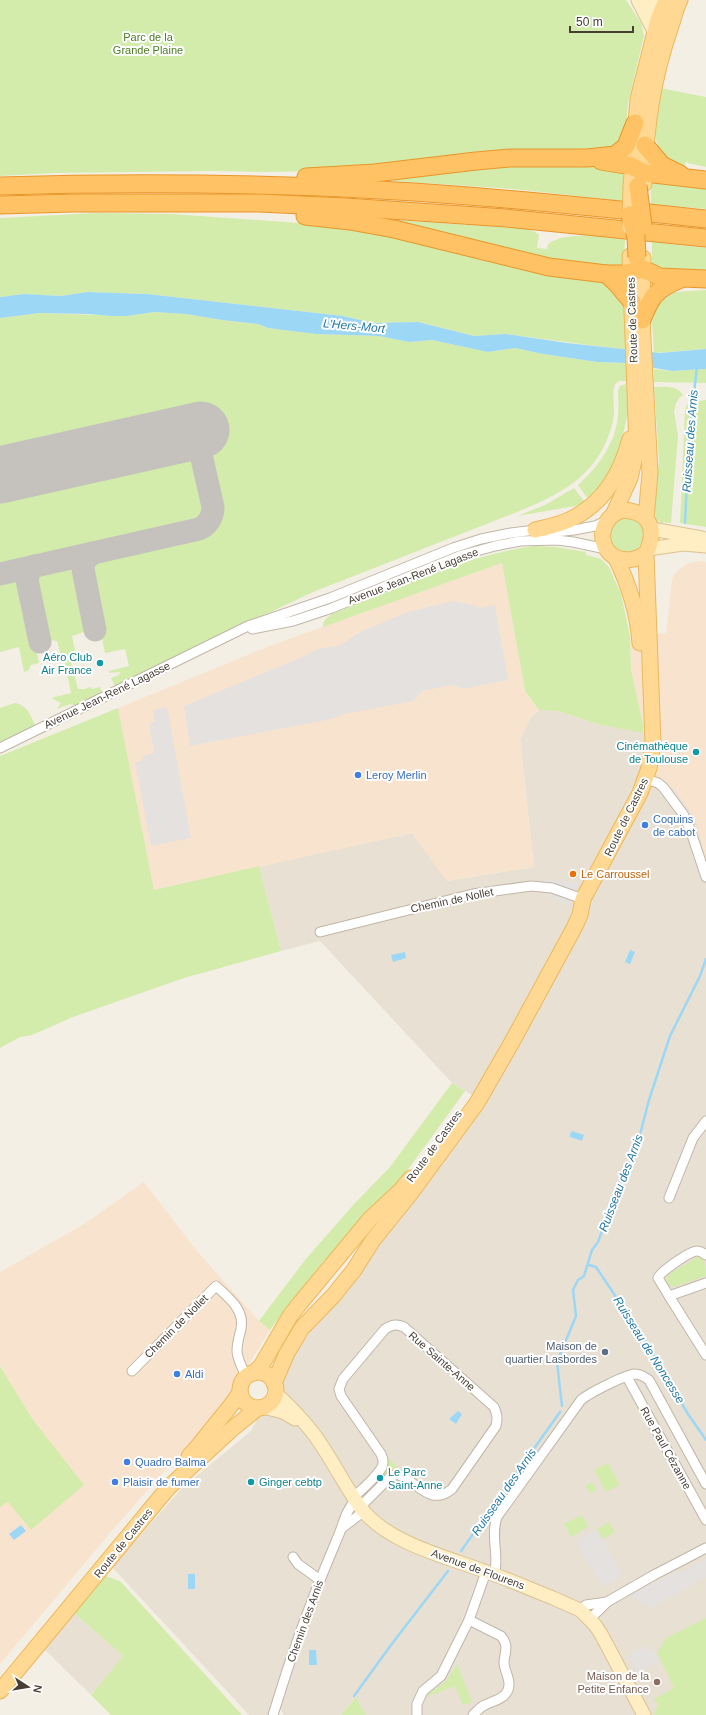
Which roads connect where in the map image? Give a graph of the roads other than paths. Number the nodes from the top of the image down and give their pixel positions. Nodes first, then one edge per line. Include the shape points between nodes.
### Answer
1 (639, 0) edge
2 (668, 3) edge
3 (655, 33) junction
4 (642, 133) junction
5 (587, 158) junction
6 (689, 177) junction
7 (638, 180) junction
8 (706, 180) edge
9 (188, 183) junction
10 (0, 186) edge
11 (248, 204) junction
12 (0, 205) edge
13 (630, 215) joint
14 (706, 219) edge
15 (643, 226) joint
16 (706, 238) edge
17 (637, 263) junction
18 (606, 274) junction
19 (681, 279) junction
20 (706, 279) edge
21 (632, 302) junction
22 (637, 320) junction
23 (640, 392) junction
24 (636, 417) junction
25 (610, 517) junction
26 (649, 524) junction
27 (535, 530) junction
28 (706, 539) edge
29 (706, 546) edge
30 (605, 551) junction
31 (647, 551) junction
32 (290, 612) junction
33 (293, 621) junction
34 (237, 633) junction
35 (653, 730) junction
36 (0, 748) edge
37 (646, 779) junction
38 (706, 878) edge
39 (583, 899) junction
40 (320, 932) dead end
41 (706, 1121) edge
42 (669, 1198) dead end
43 (706, 1255) edge
44 (706, 1283) edge
45 (669, 1296) junction
46 (706, 1355) edge
47 (132, 1371) dead end
48 (250, 1375) junction
49 (627, 1377) junction
50 (275, 1388) junction
51 (240, 1392) junction
52 (261, 1407) junction
53 (305, 1424) junction
54 (706, 1484) edge
55 (358, 1504) junction
56 (706, 1520) edge
57 (342, 1528) junction
58 (706, 1548) edge
59 (293, 1556) dead end
60 (490, 1573) junction
61 (320, 1580) junction
62 (607, 1602) junction
63 (580, 1610) junction
64 (590, 1619) junction
65 (469, 1620) junction
66 (0, 1676) edge
67 (0, 1691) edge
68 (273, 1715) edge
69 (417, 1715) edge
70 (473, 1715) edge
71 (644, 1715) edge

1 - 2 street via 655,9
1 - 3 street
2 - 3 main road
2 - 4 main road via 663,49
3 - 4 main road via 639,93
4 - 5 highway via 615,155
4 - 6 highway via 662,165
4 - 7 main road
4 - 7 main road
5 - 7 highway
5 - 9 highway via 510,158 375,173
6 - 7 highway
6 - 8 highway
7 - 13 main road, bridge
7 - 15 highway, bridge
9 - 10 highway
9 - 14 highway via 402,192
11 - 12 highway
11 - 16 highway via 400,210
11 - 18 highway via 259,213 350,221 418,235 549,268
13 - 17 highway, bridge via 636,237
15 - 17 main road, Route de Castres
17 - 18 highway
17 - 19 highway via 660,277
17 - 21 main road, Route de Castres
17 - 22 main road, Route de Castres
18 - 21 highway
19 - 20 highway
19 - 22 highway via 661,288
21 - 22 main road, Route de Castres
22 - 23 main road, Route de Castres
23 - 24 main road, Route de Castres
23 - 26 main road, Route de Castres via 650,473
24 - 25 main road, Route de Castres via 637,447 630,478
24 - 27 main road via 622,465 594,504 571,520
25 - 26 main road via 627,510 638,512
25 - 27 street, Avenue Jean-René Lagasse via 574,530
25 - 30 main road via 603,536
26 - 28 street
26 - 31 main road
27 - 32 street, Avenue Jean-René Lagasse via 467,543
29 - 31 street via 683,544
30 - 31 main road via 628,560 640,557
30 - 33 street, Avenue Jean-René Lagasse via 574,542 541,540 508,543 478,550
30 - 35 main road, Route de Castres via 623,574 636,612 643,687
31 - 35 main road, Route de Castres
32 - 33 street
32 - 34 street, Avenue Jean-René Lagasse via 258,622
33 - 34 street, Avenue Jean-René Lagasse
34 - 36 street, Avenue Jean-René Lagasse
35 - 37 main road, Route de Castres via 652,754
37 - 38 street via 663,787 683,814
37 - 39 main road, Route de Castres via 634,807
39 - 40 street, Chemin de Nollet via 552,888 531,886 473,894
39 - 48 main road, Route de Castres via 572,910 499,1049 465,1104 406,1184 370,1220 298,1307 261,1366
39 - 50 main road, Route de Castres via 574,928 477,1102 373,1240 354,1270 302,1328 288,1353
41 - 42 street via 693,1138
43 - 45 street via 700,1251 693,1252 660,1274 658,1280
44 - 45 street
45 - 46 street
47 - 48 street, Chemin de Nollet via 216,1286 236,1304 239,1311 241,1328 237,1352
48 - 50 main road via 264,1373 270,1377
48 - 51 main road via 241,1384
49 - 54 street, Rue Paul Cézanne via 638,1374 649,1380
49 - 56 street, Rue Paul Cézanne
49 - 60 street, Rue Paul Cézanne via 581,1400 497,1517 493,1536 496,1569
50 - 52 main road via 272,1400
50 - 53 street, Avenue de Flourens
51 - 52 main road via 246,1403
51 - 66 main road, Route de Castres via 200,1445 163,1480 136,1511
52 - 53 street, Avenue de Flourens via 283,1412
52 - 67 main road, Route de Castres via 232,1429 164,1492
53 - 55 street, Avenue de Flourens via 319,1441
55 - 55 street, Rue Sainte-Anne via 390,1477 398,1474 429,1495 441,1496 448,1493 498,1420 494,1407 398,1324 385,1329 343,1379 339,1389 383,1461 382,1467 360,1491
55 - 57 street, Chemin des Arnis
55 - 57 street, Chemin des Arnis via 347,1511
55 - 60 street, Avenue de Flourens via 378,1525 402,1540
57 - 61 street, Chemin des Arnis
58 - 62 street
59 - 61 street via 298,1564
60 - 63 street, Avenue de Flourens
60 - 65 street, Rue Paul Cézanne
61 - 68 street, Chemin des Arnis
62 - 63 street via 586,1605
62 - 64 street
63 - 64 street, Avenue de Flourens
64 - 71 street, Avenue de Flourens via 602,1634
65 - 69 street, Rue Paul Cézanne via 441,1676 423,1691 417,1704
65 - 70 street via 505,1640 507,1647 504,1663 509,1684 504,1695 484,1705

